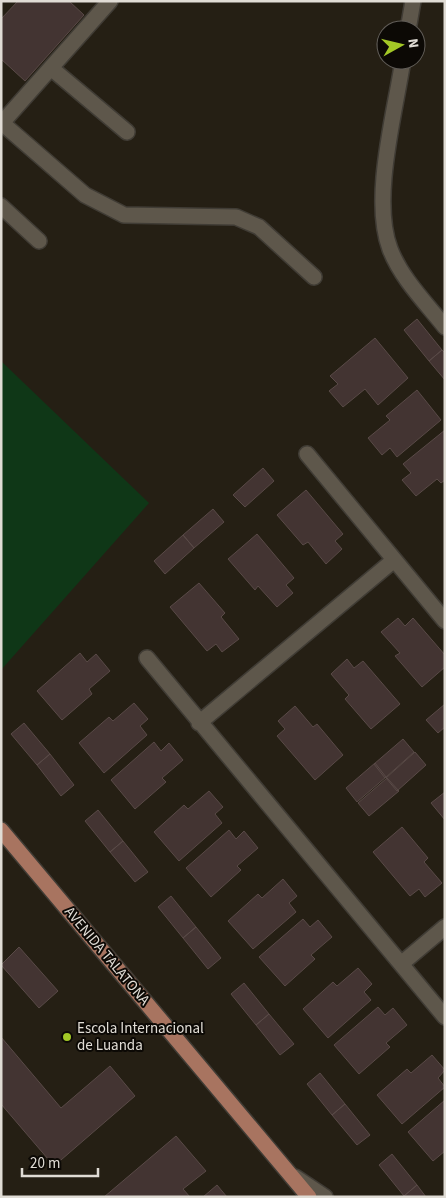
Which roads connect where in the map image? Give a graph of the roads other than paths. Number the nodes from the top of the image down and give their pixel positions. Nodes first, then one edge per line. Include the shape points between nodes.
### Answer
1 (110, 1) edge
2 (413, 1) edge
3 (410, 20) edge
4 (51, 68) junction
5 (402, 70) edge
6 (1, 124) edge
7 (127, 132) dead end
8 (1, 206) edge
9 (39, 241) dead end
10 (314, 276) dead end
11 (445, 327) edge
12 (307, 454) dead end
13 (394, 560) junction
14 (445, 621) edge
15 (147, 658) dead end
16 (199, 723) junction
17 (1, 830) edge
18 (445, 927) edge
19 (401, 964) junction
20 (445, 1017) edge
21 (290, 1174) junction
22 (309, 1197) edge
23 (325, 1197) edge

1 - 4 street
2 - 3 street
4 - 6 street
4 - 7 street
5 - 11 street via 381,196 383,224 390,249 401,270
6 - 10 street via 92,199 124,214 236,217 259,227
8 - 9 street
12 - 13 street
13 - 14 street
13 - 16 street
15 - 16 street
16 - 19 street
17 - 21 main road, AVENIDA TALATONA
18 - 19 street
19 - 20 street
21 - 22 main road, AVENIDA TALATONA
21 - 23 street

